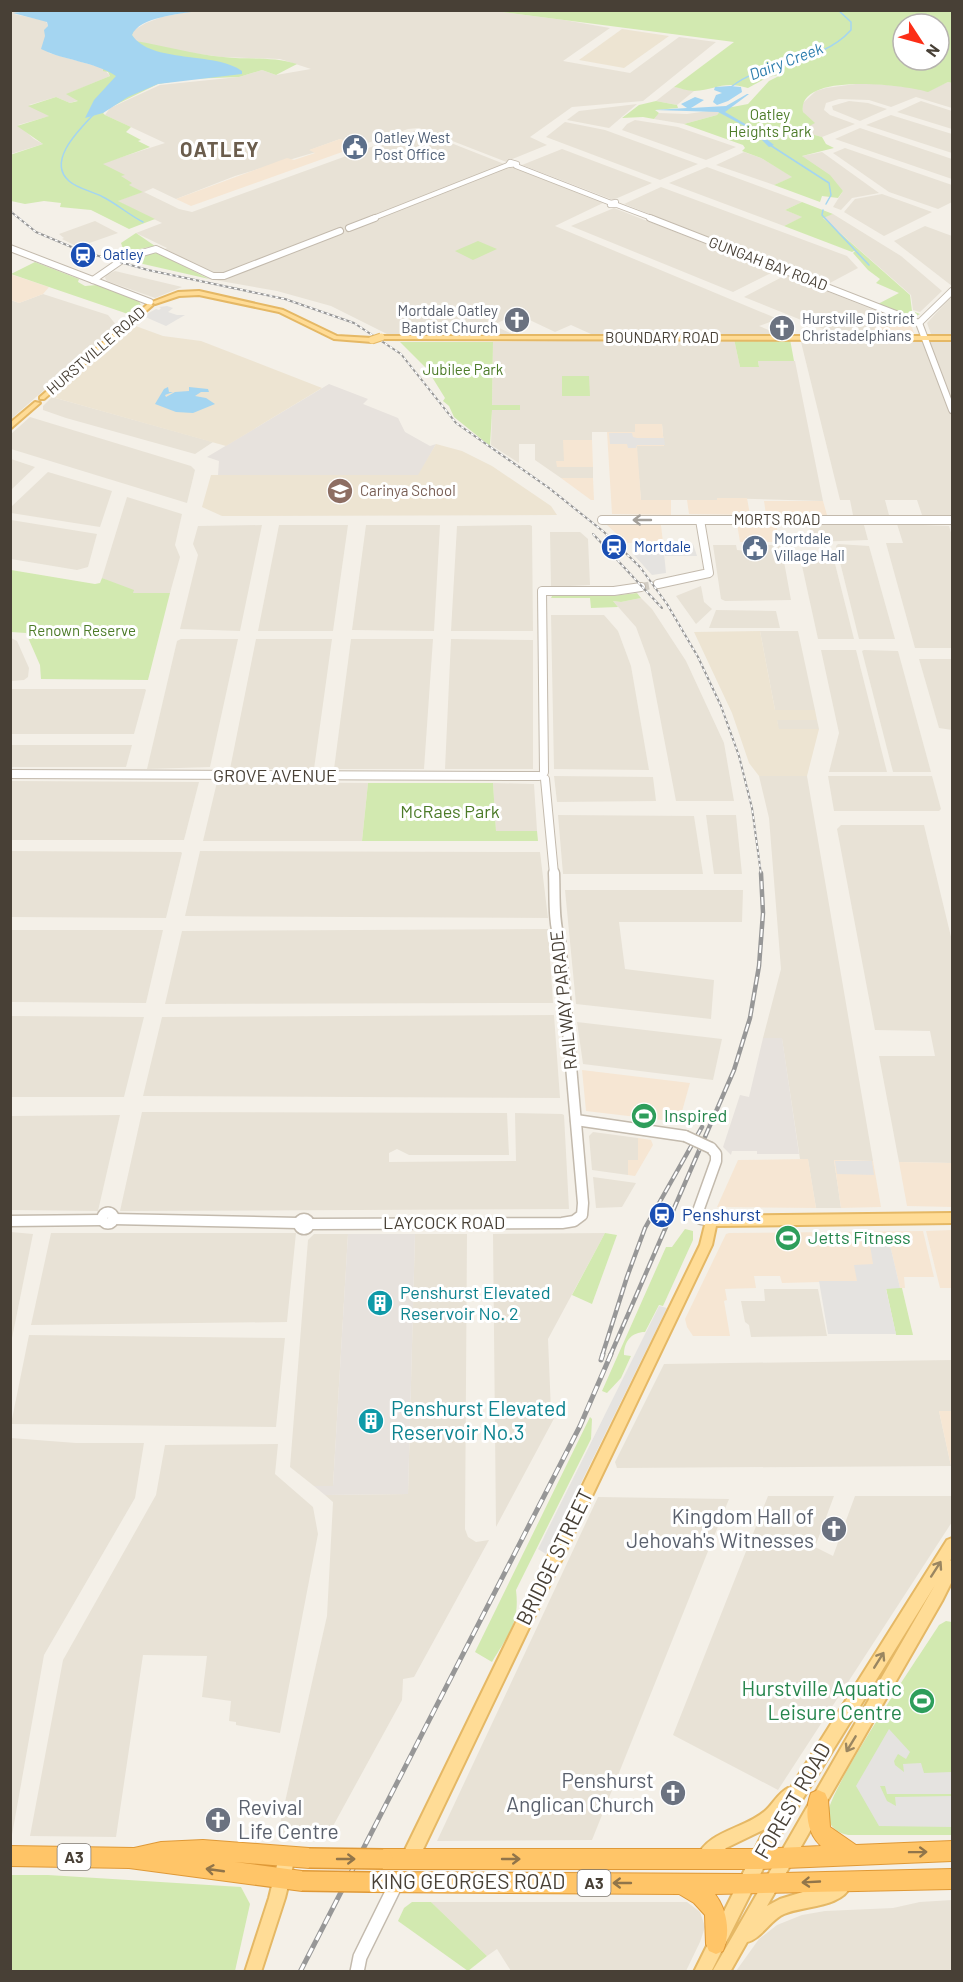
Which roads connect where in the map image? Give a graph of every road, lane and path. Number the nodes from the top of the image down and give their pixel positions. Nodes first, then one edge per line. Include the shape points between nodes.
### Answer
1 (10, 248) edge
2 (93, 280) junction
3 (952, 291) edge
4 (152, 303) junction
5 (919, 322) junction
6 (925, 338) junction
7 (952, 338) edge
8 (372, 340) joint
9 (952, 410) edge
10 (10, 427) edge
11 (602, 520) dead end
12 (700, 520) junction
13 (952, 520) edge
14 (658, 584) tunnel mouth
15 (641, 587) tunnel mouth
16 (10, 774) edge
17 (543, 776) junction
18 (576, 1120) junction
19 (952, 1218) edge
20 (577, 1220) joint
21 (10, 1221) edge
22 (711, 1221) junction
23 (952, 1545) edge
24 (952, 1567) edge
25 (803, 1781) junction
26 (818, 1800) junction
27 (952, 1851) edge
28 (852, 1854) junction
29 (10, 1856) edge
30 (287, 1857) junction
31 (129, 1858) junction
32 (410, 1858) junction
33 (786, 1858) junction
34 (704, 1859) junction
35 (759, 1859) junction
36 (281, 1879) junction
37 (952, 1879) edge
38 (850, 1880) junction
39 (397, 1882) junction
40 (680, 1883) junction
41 (773, 1883) junction
42 (746, 1884) junction
43 (726, 1944) junction
44 (253, 1971) edge
45 (357, 1971) edge
46 (702, 1971) edge
47 (720, 1971) edge

1 - 2 street
2 - 4 street
2 - 5 street, GUNGAH BAY ROAD via 125,258 156,249 218,277 229,275 508,165
3 - 5 street
4 - 8 main road, HURSTVILLE ROAD via 178,294 199,293 281,311 336,338
4 - 10 main road, HURSTVILLE ROAD
5 - 6 street
6 - 7 main road, BOUNDARY ROAD
6 - 8 main road, BOUNDARY ROAD, bridge
6 - 9 street
12 -> 11 street, MORTS ROAD
12 - 13 street, MORTS ROAD
12 - 14 street via 709,573
15 - 17 street, RAILWAY PARADE via 542,591
16 - 17 street, GROVE AVENUE
17 - 18 street, RAILWAY PARADE
18 - 20 street, RAILWAY PARADE via 583,1203 582,1215
18 - 22 street, bridge via 685,1136 711,1148 716,1161 697,1214
19 - 22 main road
20 - 21 street, LAYCOCK ROAD
22 - 32 main road, BRIDGE STREET via 706,1245
25 -> 23 main road, FOREST ROAD
24 -> 26 main road, FOREST ROAD
25 - 34 main road via 771,1816 720,1842
25 - 35 main road, FOREST ROAD
26 - 28 highway via 817,1825 821,1832
26 - 33 main road, FOREST ROAD
28 -> 27 highway, KING GEORGES ROAD / A3
28 - 33 highway, KING GEORGES ROAD / A3
29 - 31 highway, KING GEORGES ROAD / A3
30 - 31 highway, KING GEORGES ROAD / A3 via 208,1850
30 -> 32 highway, KING GEORGES ROAD / A3, bridge
30 - 36 main road
36 -> 31 highway, KING GEORGES ROAD / A3
32 -> 34 highway, KING GEORGES ROAD / A3
32 - 39 highway, BRIDGE STREET
33 - 35 highway, KING GEORGES ROAD / A3
33 - 41 main road, FOREST ROAD
34 - 35 highway, KING GEORGES ROAD / A3
35 - 42 main road, FOREST ROAD
36 - 39 highway, KING GEORGES ROAD / A3, bridge
36 - 44 main road
37 - 38 highway, KING GEORGES ROAD / A3
38 -> 41 highway, KING GEORGES ROAD / A3
38 - 43 main road via 826,1896 780,1907
40 -> 39 highway, KING GEORGES ROAD / A3
39 - 45 street, BRIDGE STREET via 360,1957
40 - 42 highway, KING GEORGES ROAD / A3
40 - 43 highway via 699,1894 715,1911
41 - 42 highway, KING GEORGES ROAD / A3
41 - 43 main road, FOREST ROAD
42 - 43 main road, FOREST ROAD
43 - 46 main road, FOREST ROAD
43 - 47 main road, FOREST ROAD

